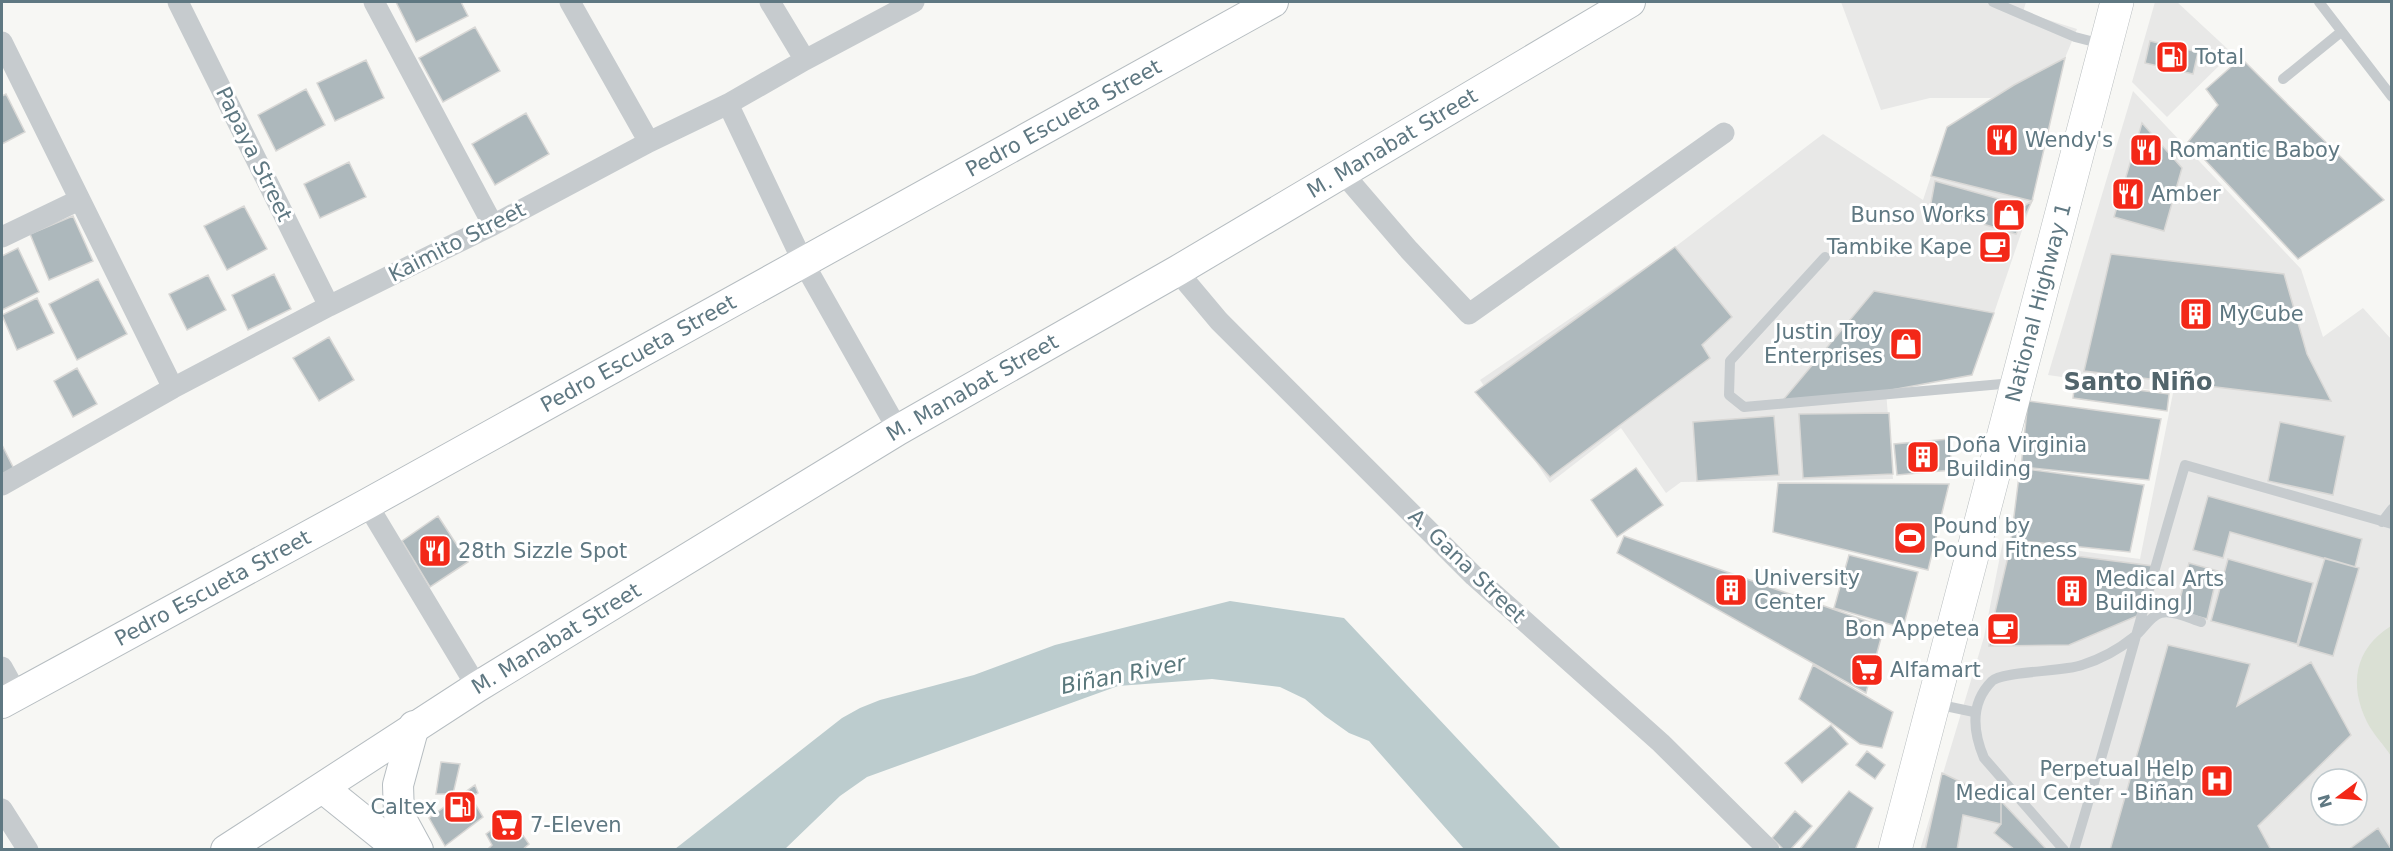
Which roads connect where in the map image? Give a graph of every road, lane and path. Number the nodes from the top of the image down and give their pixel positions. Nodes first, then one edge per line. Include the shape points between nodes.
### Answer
1 (178, 2) edge
2 (374, 2) edge
3 (570, 2) edge
4 (770, 2) edge
5 (914, 2) edge
6 (1273, 2) edge
7 (1630, 2) edge
8 (1993, 2) edge
9 (2117, 2) edge
10 (2319, 2) edge
11 (2341, 32) junction
12 (2, 42) edge
13 (2106, 45) junction
14 (805, 60) junction
15 (2283, 79) dead end
16 (2391, 97) edge
17 (728, 104) junction
18 (1724, 133) dead end
19 (649, 142) junction
20 (1341, 171) junction
21 (79, 200) junction
22 (493, 225) junction
23 (2, 237) edge
24 (1825, 257) dead end
25 (803, 262) junction
26 (1177, 271) junction
27 (329, 306) junction
28 (2016, 383) junction
29 (173, 388) junction
30 (898, 430) junction
31 (2, 485) edge
32 (367, 504) junction
33 (2391, 509) edge
34 (2387, 523) edge
35 (2201, 622) dead end
36 (2134, 637) junction
37 (2, 667) edge
38 (477, 687) junction
39 (9, 699) edge
40 (1933, 703) junction
41 (1974, 712) junction
42 (414, 726) junction
43 (322, 788) junction
44 (2, 809) edge
45 (28, 849) edge
46 (226, 849) edge
47 (400, 849) edge
48 (418, 849) edge
49 (1769, 849) edge
50 (1894, 849) edge
51 (2064, 849) edge
52 (2074, 849) edge

1 - 27 street, Papaya Street
2 - 22 street
3 - 19 street
4 - 14 street
5 - 14 street, Kaimito Street
6 - 25 main road, Pedro Escueta Street
7 - 20 main road, M. Manabat Street
8 - 13 lane
9 - 13 highway, National Highway 1
10 - 11 lane
11 - 15 lane
11 - 16 lane
12 - 21 street
13 - 28 highway, National Highway 1
14 - 17 street, Kaimito Street
17 - 19 street, Kaimito Street
17 - 25 street
18 - 20 street via 1469,314
19 - 22 street, Kaimito Street
20 - 26 main road, M. Manabat Street
21 - 23 street
21 - 29 street
22 - 27 street, Kaimito Street
24 - 28 lane via 1730,361 1729,395 1744,407
25 - 30 street
25 - 32 main road, Pedro Escueta Street
26 - 30 main road, M. Manabat Street
26 - 49 street, A. Gana Street via 1219,321 1474,576 1661,743
27 - 29 street, Kaimito Street
28 - 40 highway, National Highway 1
29 - 31 street, Kaimito Street
30 - 38 main road, M. Manabat Street
32 - 38 street
32 - 39 main road, Pedro Escueta Street
33 - 34 lane
34 - 36 lane via 2185,465
35 - 36 lane via 2160,613
36 - 41 lane via 2106,657 2079,666 1994,679
36 - 52 lane
37 - 39 street
38 - 42 main road, M. Manabat Street
40 - 41 lane
40 - 50 highway, National Highway 1
41 - 51 lane via 1977,742 1984,758
42 - 43 main road, M. Manabat Street
42 - 48 main road via 398,784 399,815
43 - 46 main road, M. Manabat Street
43 - 47 main road
44 - 45 street

